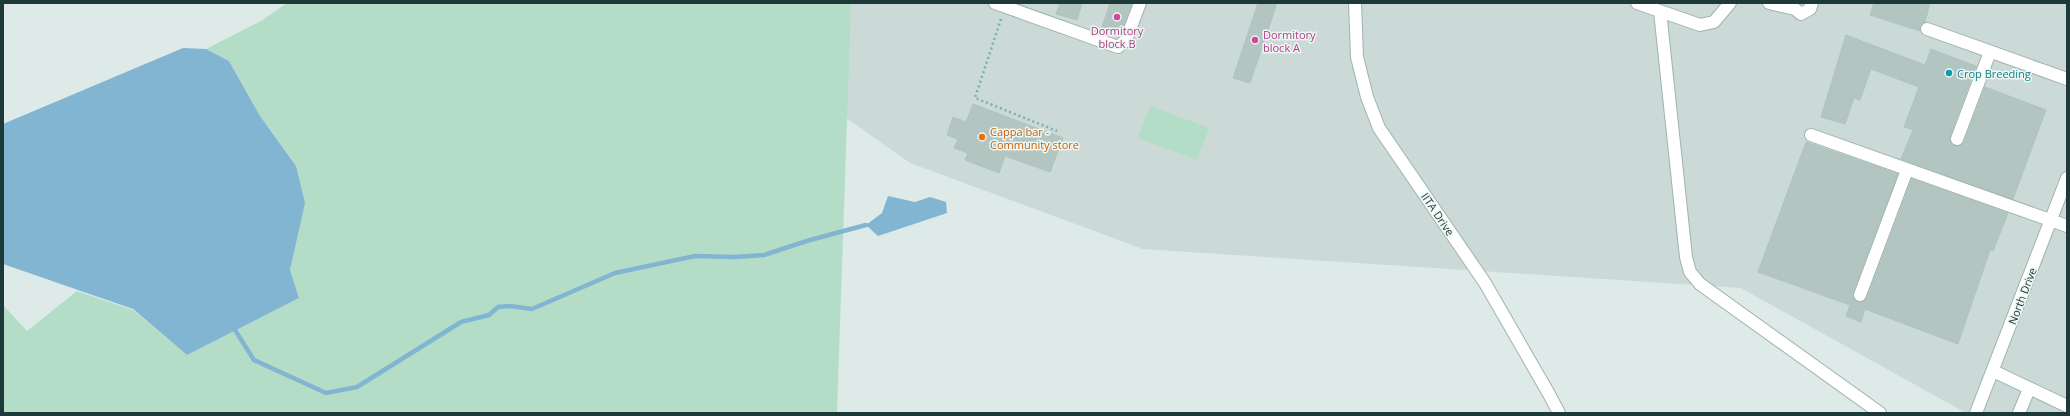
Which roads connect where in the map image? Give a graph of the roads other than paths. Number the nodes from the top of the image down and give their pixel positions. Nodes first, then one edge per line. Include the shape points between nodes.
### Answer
1 (1140, 3) edge
2 (1355, 3) edge
3 (1637, 3) edge
4 (1730, 3) edge
5 (1769, 3) edge
6 (1812, 3) edge
7 (1000, 5) edge
8 (1660, 11) junction
9 (1927, 30) dead end
10 (1990, 52) junction
11 (2067, 79) edge
12 (1811, 136) dead end
13 (1957, 139) dead end
14 (1907, 170) junction
15 (2067, 178) edge
16 (2051, 220) junction
17 (2067, 226) edge
18 (1860, 295) dead end
19 (1992, 371) junction
20 (2029, 389) junction
21 (2067, 406) edge
22 (1558, 413) edge
23 (1880, 413) edge
24 (1976, 413) edge
25 (2019, 413) edge

1 - 7 street via 1126,40 1118,47
2 - 22 street, IITA Drive via 1356,57 1379,128 1485,283
3 - 8 street
4 - 8 street via 1714,22 1700,25
5 - 6 street via 1795,9 1801,14 1810,8
8 - 23 street via 1685,249 1690,272 1700,284
9 - 10 street
10 - 11 street
10 - 13 street
12 - 14 street
14 - 16 street
14 - 18 street
15 - 16 street, North Drive
16 - 17 street
16 - 19 street, North Drive
19 - 20 street
19 - 24 street, North Drive
20 - 21 street
20 - 25 street

